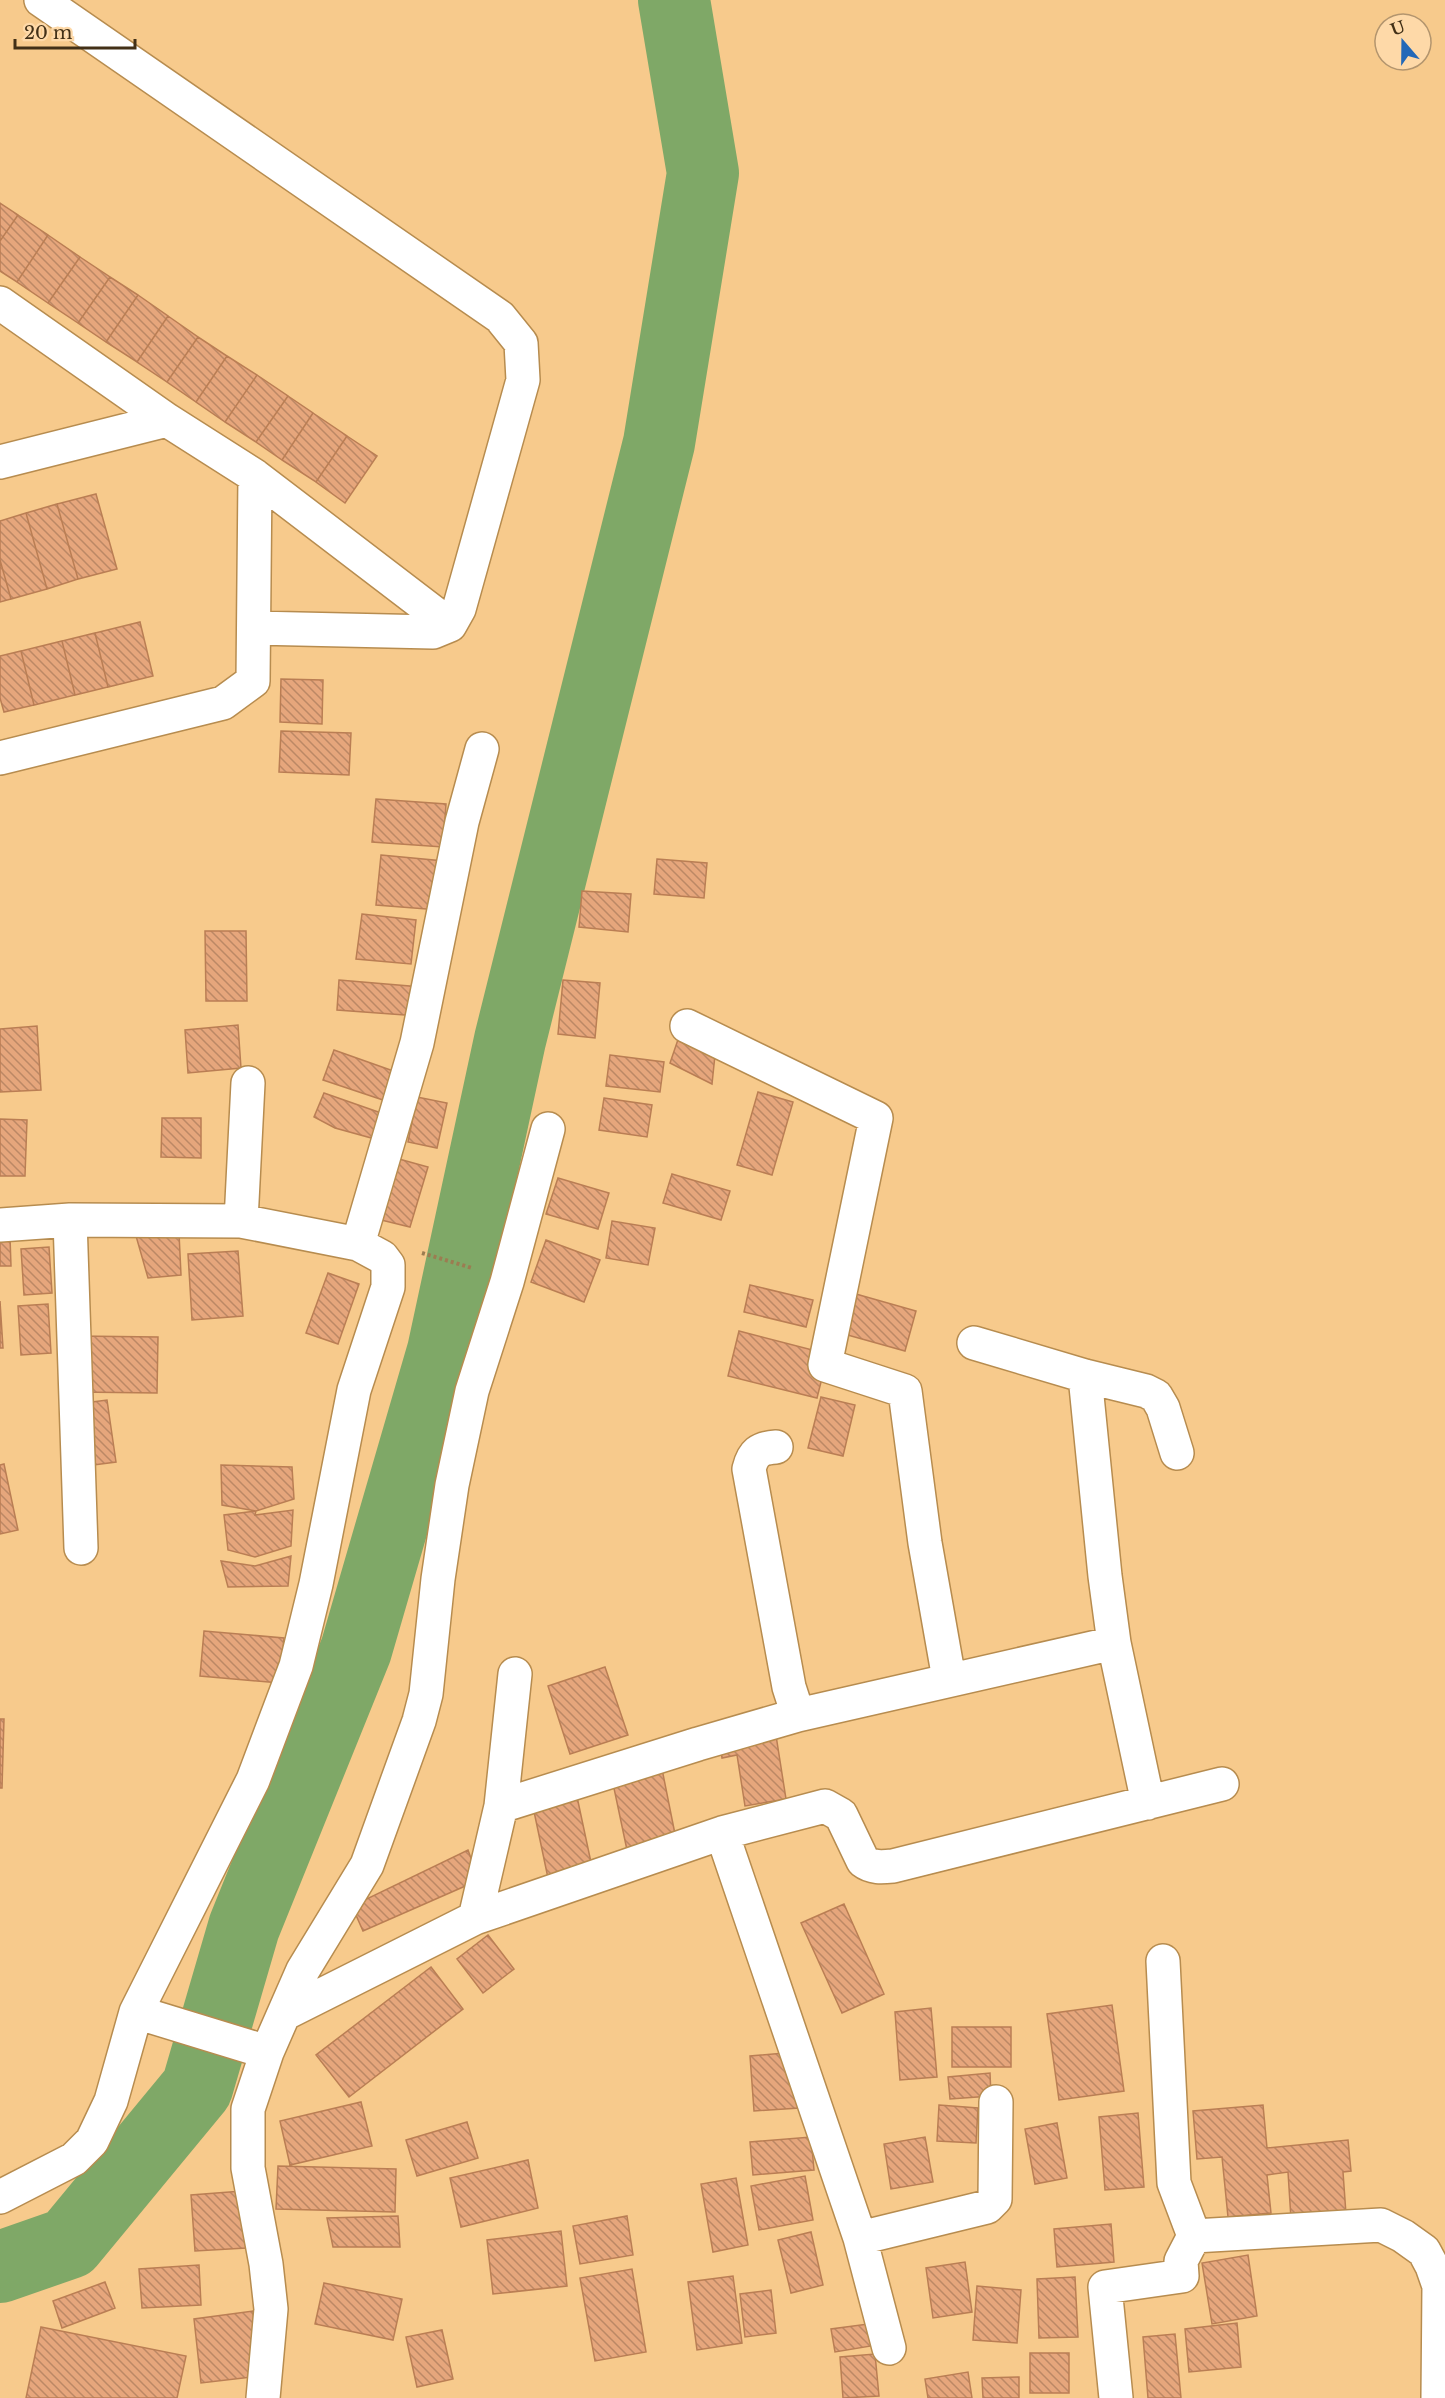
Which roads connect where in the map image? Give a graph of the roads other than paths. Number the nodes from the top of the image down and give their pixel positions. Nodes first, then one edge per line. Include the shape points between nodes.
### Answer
1 (41, 0) edge
2 (0, 303) edge
3 (167, 420) junction
4 (0, 462) edge
5 (255, 476) junction
6 (450, 625) junction
7 (254, 628) junction
8 (482, 749) dead end
9 (0, 758) edge
10 (687, 1026) dead end
11 (248, 1083) dead end
12 (548, 1130) dead end
13 (70, 1220) junction
14 (241, 1221) junction
15 (0, 1225) edge
16 (358, 1244) junction
17 (974, 1343) dead end
18 (1085, 1376) junction
19 (776, 1447) dead end
20 (1177, 1453) dead end
21 (81, 1548) dead end
22 (1114, 1643) junction
23 (515, 1674) dead end
24 (950, 1679) junction
25 (798, 1715) junction
26 (1222, 1784) dead end
27 (1148, 1803) junction
28 (501, 1806) junction
29 (722, 1833) junction
30 (475, 1918) junction
31 (1163, 1961) dead end
32 (284, 2014) junction
33 (147, 2016) junction
34 (267, 2052) junction
35 (996, 2102) dead end
36 (0, 2197) edge
37 (1194, 2236) junction
38 (860, 2238) junction
39 (889, 2348) dead end
40 (263, 2398) edge
41 (1116, 2398) edge
42 (1438, 2398) edge

1 - 6 street via 500,317 521,343 523,380 459,609
2 - 3 street
3 - 4 street
3 - 5 street
5 - 6 street
5 - 7 street
6 - 7 street via 433,632
7 - 9 street via 253,681 223,703
8 - 16 street via 462,822 417,1042
10 - 24 street via 876,1118 825,1365 905,1391 925,1543
11 - 14 street
12 - 32 street via 507,1282 471,1391 452,1485 426,1694 418,1721 367,1865 303,1970
13 - 14 street
13 - 15 street
13 - 21 street
14 - 16 street
16 - 33 street via 382,1257 388,1265 388,1287 354,1390 296,1666 253,1780
17 - 18 street
18 - 20 street via 1156,1396
18 - 22 street
19 - 25 street via 763,1448 752,1456 748,1469 789,1687
22 - 24 street
22 - 27 street
23 - 28 street
24 - 25 street
25 - 28 street
26 - 27 street
27 - 29 street via 881,1867 863,1861 841,1815 825,1806
28 - 30 street
29 - 30 street
29 - 38 street
30 - 32 street
31 - 37 street via 1174,2183
32 - 34 street
33 - 34 street
33 - 36 street via 92,2142 53,2172
34 - 40 street via 248,2109 248,2168 272,2309
35 - 38 street via 995,2199 987,2207
37 - 41 street via 1181,2260 1182,2276 1105,2288
37 - 42 street via 1381,2225 1403,2236 1424,2251 1439,2286
38 - 39 street

